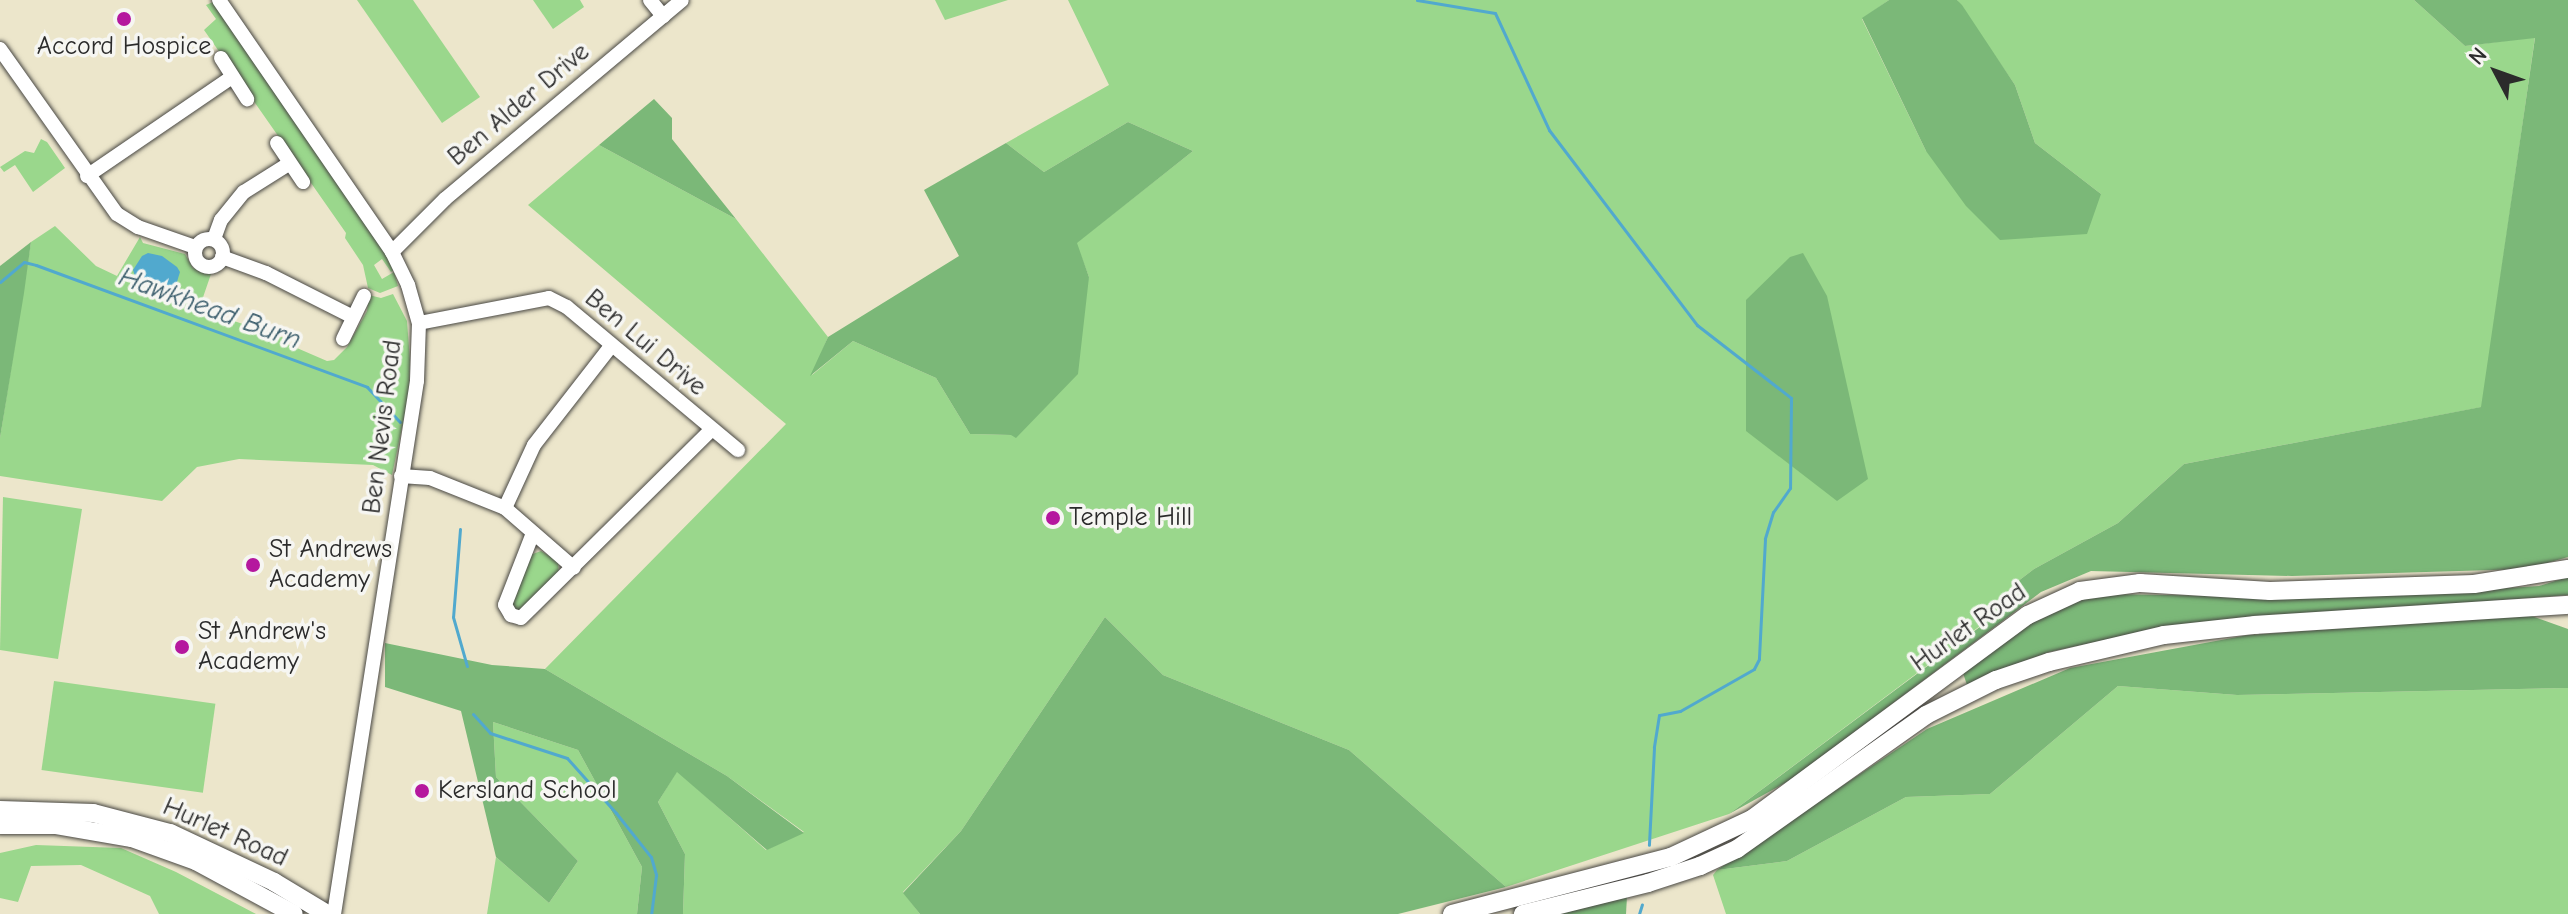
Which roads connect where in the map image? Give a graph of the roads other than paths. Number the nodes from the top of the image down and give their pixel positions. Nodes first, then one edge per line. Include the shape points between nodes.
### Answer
1 (219, 0) edge
2 (650, 0) edge
3 (682, 0) edge
4 (663, 16) junction
5 (0, 49) edge
6 (221, 58) dead end
7 (232, 77) junction
8 (247, 99) dead end
9 (277, 143) dead end
10 (290, 163) junction
11 (87, 176) junction
12 (303, 182) dead end
13 (214, 239) junction
14 (195, 247) junction
15 (392, 252) junction
16 (222, 257) junction
17 (364, 296) dead end
18 (353, 317) junction
19 (419, 323) junction
20 (343, 339) dead end
21 (611, 346) junction
22 (711, 430) junction
23 (738, 450) dead end
24 (401, 476) junction
25 (505, 508) junction
26 (533, 533) junction
27 (574, 568) junction
28 (2568, 569) edge
29 (2568, 605) edge
30 (0, 810) edge
31 (0, 825) edge
32 (294, 914) edge
33 (327, 914) edge
34 (334, 914) edge
35 (1452, 914) edge
36 (1523, 914) edge

1 - 15 street, Ben Nevis Road
2 - 4 street
3 - 4 street, Ben Alder Drive
4 - 15 street, Ben Alder Drive via 445,199
5 - 11 street
6 - 7 street
7 - 8 street
7 - 11 street
9 - 10 street
10 - 12 street
10 - 13 street via 244,192 221,220
11 - 14 street via 117,214
13 - 14 street via 203,239
13 - 16 street via 222,246
14 - 16 street via 195,259 204,266 215,266
15 - 19 street, Ben Nevis Road
16 - 18 street
17 - 18 street
18 - 20 street
19 - 21 street, Ben Lui Drive via 549,298
19 - 24 street, Ben Nevis Road via 417,381
21 - 22 street, Ben Lui Drive
21 - 25 street via 534,445
22 - 23 street, Ben Lui Drive
22 - 27 street
24 - 25 street via 430,478
24 - 34 street, Ben Nevis Road
25 - 26 street
26 - 27 street
26 - 27 street via 508,589 505,605 511,615 521,618 531,612
28 - 35 main road, Hurlet Road via 2474,584 2270,591 2140,583 2080,591 2028,615 1752,819 1644,866
29 - 36 main road, Hurlet Road via 2239,626 2164,635 2049,662 1996,680 1926,715 1737,849 1648,883
30 - 33 main road, Hurlet Road via 93,813 170,833 274,882
31 - 32 main road, Hurlet Road via 69,826 132,838 196,861

